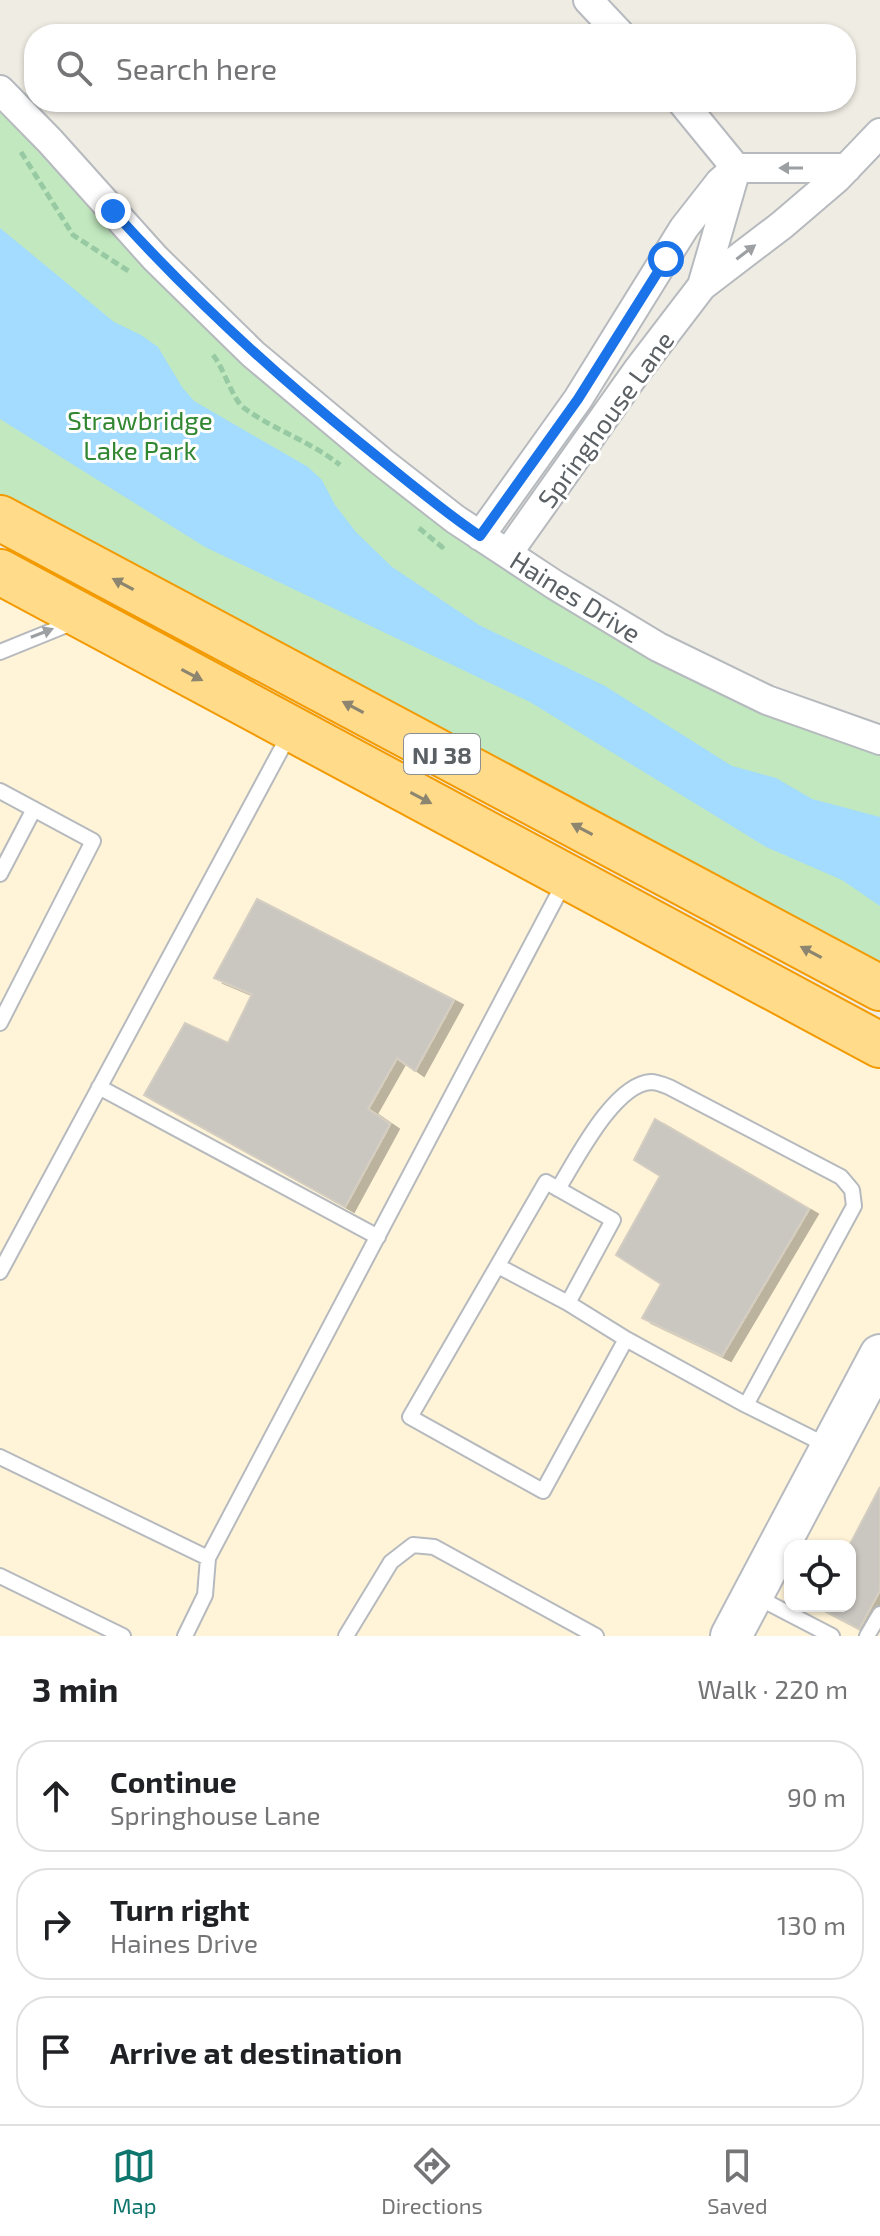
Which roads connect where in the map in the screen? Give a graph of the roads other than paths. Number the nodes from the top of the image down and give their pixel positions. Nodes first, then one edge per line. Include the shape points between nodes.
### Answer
1 (588, 0) edge
2 (611, 24) edge
3 (0, 90) edge
4 (690, 112) edge
5 (880, 133) edge
6 (736, 168) junction
7 (847, 168) junction
8 (702, 286) junction
9 (0, 518) edge
10 (480, 536) junction
11 (508, 553) junction
12 (0, 572) edge
13 (85, 618) junction
14 (0, 652) edge
15 (292, 729) junction
16 (880, 740) edge
17 (0, 791) edge
18 (34, 809) junction
19 (0, 874) edge
20 (567, 877) junction
21 (880, 988) edge
22 (0, 1023) edge
23 (880, 1045) edge
24 (99, 1087) junction
25 (558, 1189) junction
26 (378, 1237) junction
27 (498, 1266) junction
28 (0, 1272) edge
29 (568, 1303) junction
30 (626, 1339) junction
31 (880, 1355) edge
32 (746, 1405) junction
33 (830, 1448) junction
34 (0, 1457) edge
35 (208, 1558) junction
36 (0, 1576) edge
37 (753, 1595) junction
38 (880, 1614) edge
39 (123, 1636) edge
40 (185, 1636) edge
41 (346, 1636) edge
42 (596, 1636) edge
43 (731, 1636) edge
44 (832, 1636) edge
45 (867, 1636) edge

1 - 2 street
3 - 10 street, Haines Drive via 155,258 253,354
4 - 6 street
5 - 7 street, Springhouse Lane
7 -> 6 street
6 - 8 street, Springhouse Lane
6 - 10 street, Springhouse Lane via 684,228 578,399
8 -> 7 street, Springhouse Lane
8 - 11 street, Springhouse Lane
21 -> 9 highway, NJ 38
10 - 11 street, Haines Drive
11 - 16 street, Haines Drive via 658,647 767,700
12 - 13 highway, NJ 38
14 -> 13 lane
13 -> 15 highway, NJ 38
15 -> 20 highway, NJ 38
15 - 24 lane
17 - 18 lane
18 - 19 lane
18 - 22 lane via 93,841
20 - 23 highway, NJ 38
20 - 26 lane
24 - 26 lane
24 - 28 lane
25 - 27 lane via 546,1182
25 - 29 lane via 613,1220
25 - 32 lane via 615,1101 651,1082 841,1177 852,1190 854,1206
26 - 35 lane
27 - 29 lane
27 - 30 lane via 410,1417 543,1491
29 - 30 lane
30 - 32 lane
31 - 33 street
32 - 33 lane
33 - 37 street
34 - 35 lane
35 - 40 lane via 205,1595
36 - 39 lane
37 - 43 street
37 - 44 lane
38 - 45 lane
41 - 42 lane via 391,1562 413,1545 434,1547

